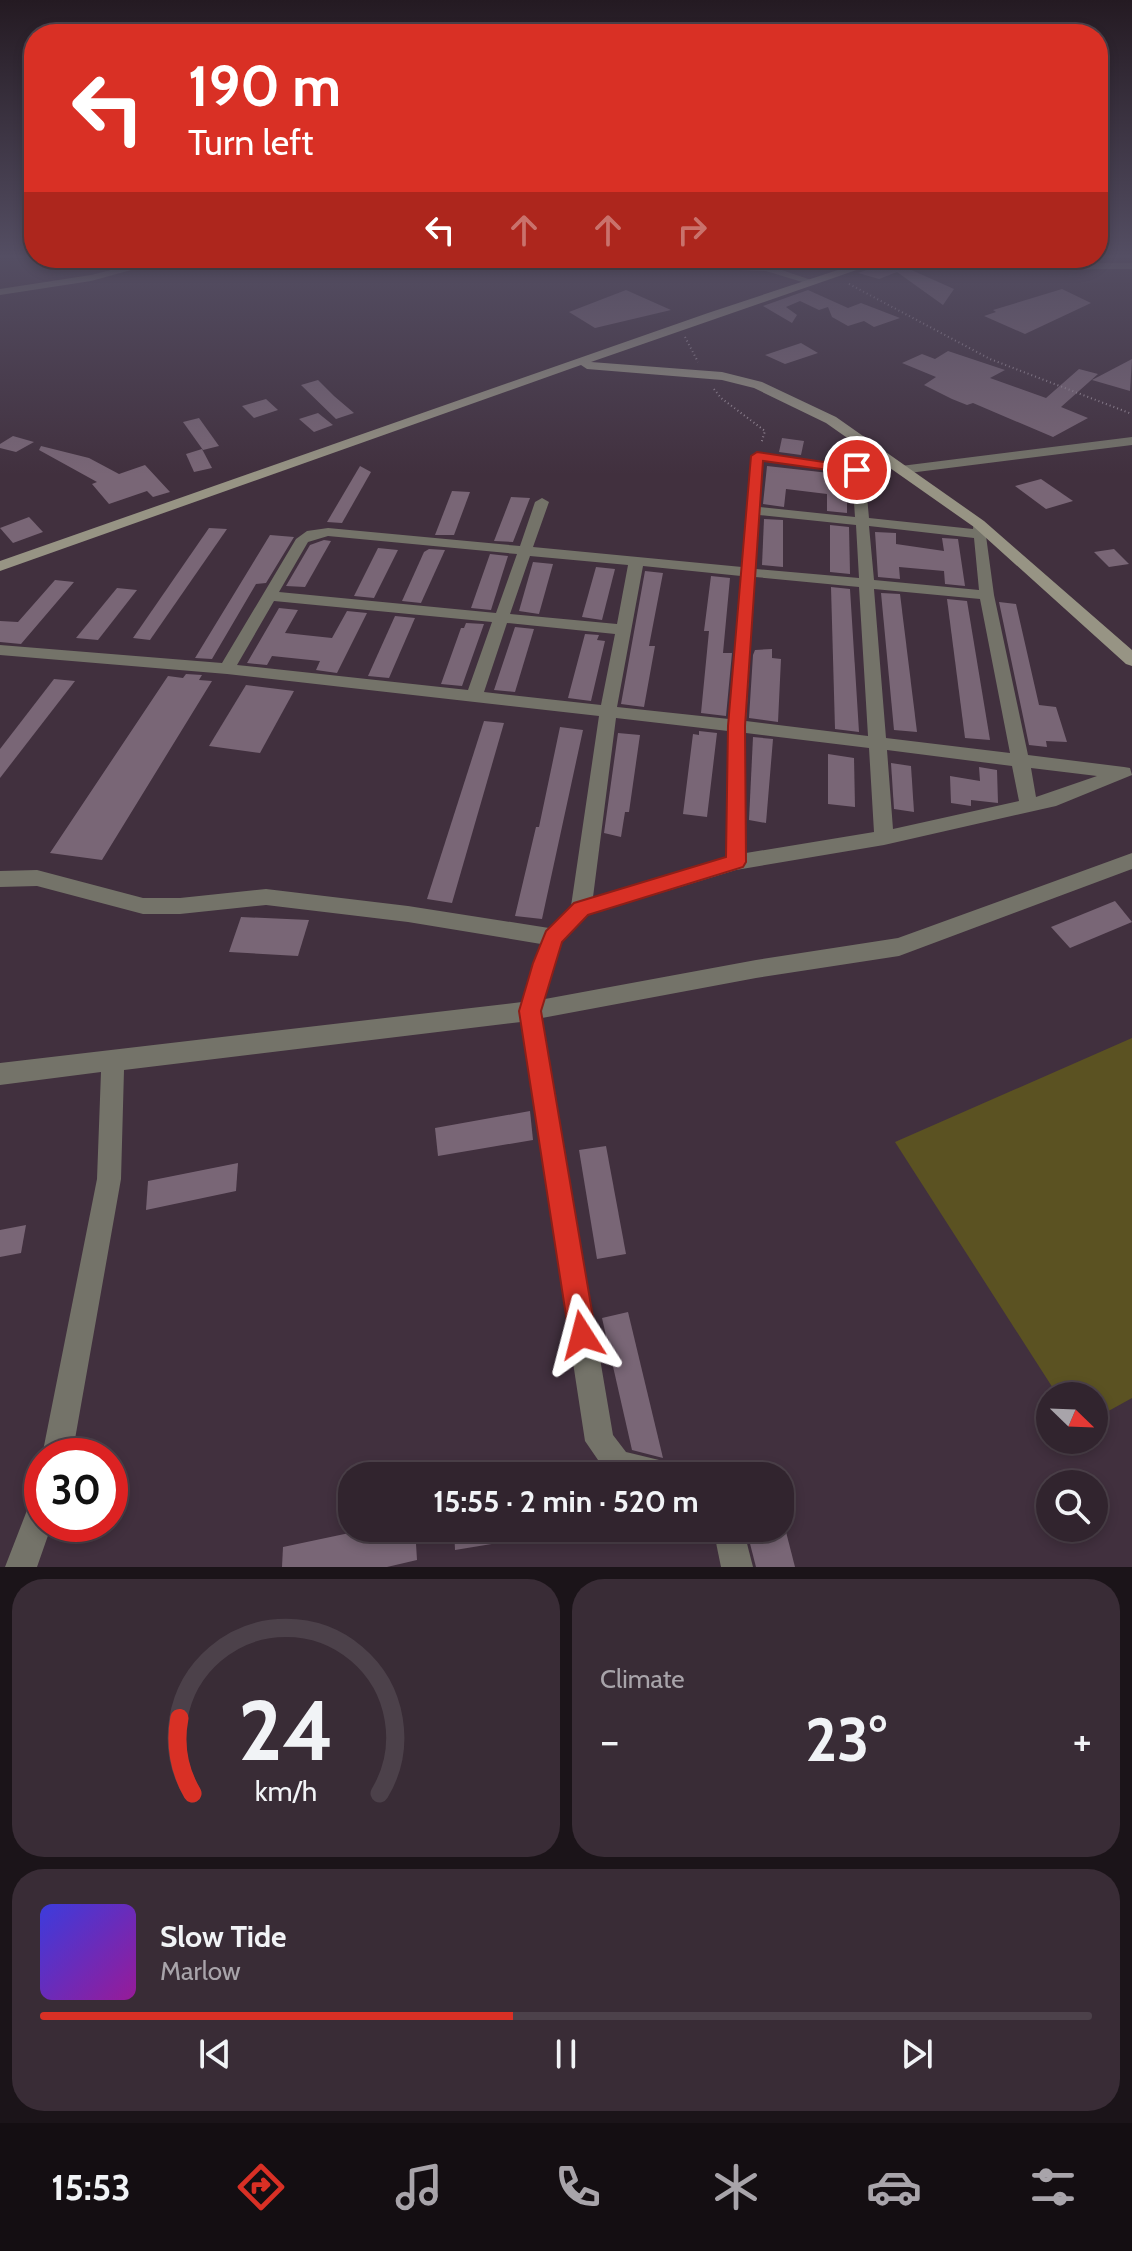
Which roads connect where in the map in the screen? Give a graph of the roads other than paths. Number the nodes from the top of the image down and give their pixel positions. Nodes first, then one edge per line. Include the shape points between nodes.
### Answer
1 (676, 328) edge
2 (575, 365) junction
3 (1132, 441) edge
4 (901, 470) junction
5 (542, 502) dead end
6 (754, 510) junction
7 (861, 519) junction
8 (979, 529) junction
9 (523, 552) junction
10 (636, 563) junction
11 (0, 566) edge
12 (751, 571) junction
13 (864, 583) junction
14 (987, 595) junction
15 (270, 596) junction
16 (501, 617) junction
17 (624, 630) junction
18 (0, 650) edge
19 (1132, 660) edge
20 (227, 669) junction
21 (474, 696) junction
22 (608, 712) junction
23 (737, 726) junction
24 (878, 743) junction
25 (1020, 760) junction
26 (1128, 774) edge
27 (1029, 805) junction
28 (884, 838) junction
29 (1132, 861) edge
30 (736, 862) junction
31 (0, 879) edge
32 (581, 909) junction
33 (553, 937) junction
34 (530, 1011) junction
35 (113, 1060) junction
36 (0, 1074) edge
37 (61, 1438) edge
38 (616, 1462) edge
39 (30, 1542) edge
40 (731, 1542) edge
41 (21, 1567) edge
42 (737, 1567) edge

1 - 2 main road
2 - 4 main road via 702,373 758,385 831,420
2 - 11 main road
3 - 4 street
4 - 8 main road
5 - 9 street
6 - 7 street
6 - 7 street via 757,456 857,470
6 - 12 street
7 - 8 street
7 - 13 street
8 - 14 street
8 - 19 main road
9 - 10 street
9 - 15 street via 312,534 303,539
9 - 16 street
10 - 12 street
10 - 17 street
12 - 13 street
12 - 23 street
13 - 14 street
13 - 24 street
14 - 25 street
15 - 16 street
15 - 20 street
16 - 17 street
16 - 21 street
17 - 22 street
18 - 20 street
20 - 21 street
21 - 22 street
22 - 23 street
22 - 32 street
23 - 24 street
23 - 30 street
24 - 25 street
24 - 28 street
25 - 26 street
25 - 27 street
26 - 27 street
27 - 28 street
28 - 30 street
29 - 34 street via 899,947
30 - 32 street
31 - 33 street via 37,878 143,906 266,897
32 - 33 street
33 - 34 street
34 - 35 street
34 - 38 street via 600,1441
35 - 36 street
35 - 37 street via 109,1179
39 - 41 street
40 - 42 street

